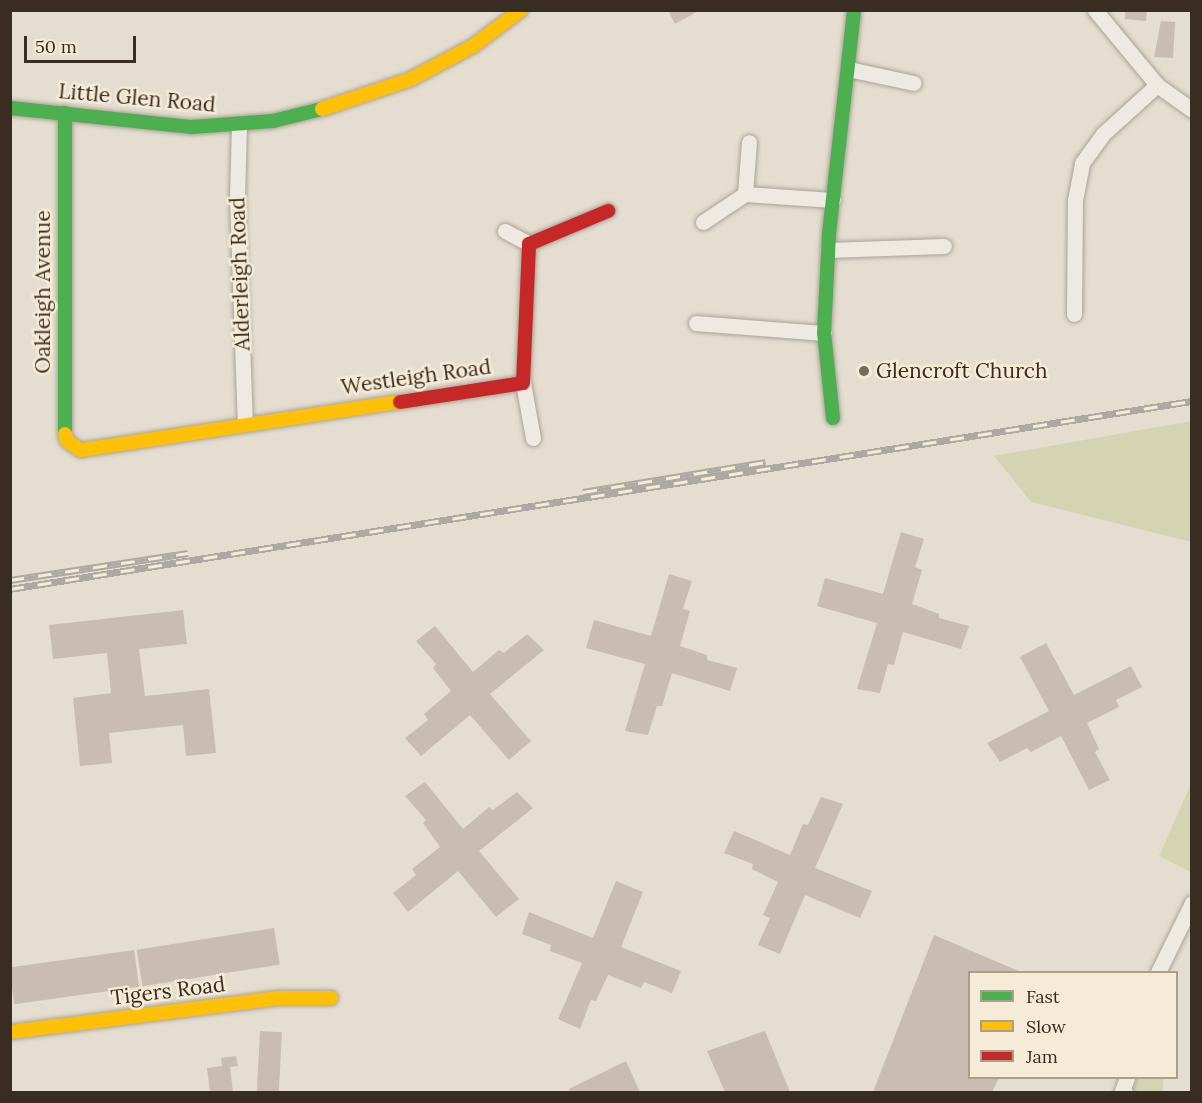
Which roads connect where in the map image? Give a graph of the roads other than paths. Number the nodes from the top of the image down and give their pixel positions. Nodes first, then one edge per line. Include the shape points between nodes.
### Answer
1 (521, 10) edge
2 (1095, 10) edge
3 (850, 11) edge
4 (848, 69) junction
5 (914, 83) dead end
6 (1157, 85) junction
7 (10, 108) edge
8 (1191, 110) edge
9 (65, 113) junction
10 (239, 125) junction
11 (749, 142) dead end
12 (745, 194) junction
13 (833, 200) junction
14 (608, 211) dead end
15 (703, 222) dead end
16 (505, 231) dead end
17 (529, 244) junction
18 (944, 246) dead end
19 (828, 250) junction
20 (1074, 314) dead end
21 (696, 323) dead end
22 (824, 333) junction
23 (523, 383) junction
24 (833, 418) dead end
25 (245, 423) junction
26 (533, 438) dead end
27 (93, 449) joint
28 (1191, 903) edge
29 (1158, 971) edge
30 (331, 998) dead end
31 (10, 1032) edge

1 - 10 street, Little Glen Road via 473,46 411,79 309,114
2 - 6 street
3 - 4 street
4 - 5 street
4 - 13 street
6 - 8 street
6 - 20 street via 1103,134 1082,163 1075,200
7 - 9 street, Little Glen Road
9 - 10 street, Little Glen Road via 166,125
9 - 27 street, Oakleigh Avenue via 63,429 70,446
10 - 25 street, Alderleigh Road via 237,198
11 - 12 street
12 - 13 street
12 - 15 street
13 - 19 street
14 - 17 street
16 - 17 street
17 - 23 street, Westleigh Road
18 - 19 street
19 - 22 street
21 - 22 street
22 - 24 street
23 - 25 street, Westleigh Road
23 - 26 street
25 - 27 street, Westleigh Road
28 - 29 street
30 - 31 street, Tigers Road via 279,998

